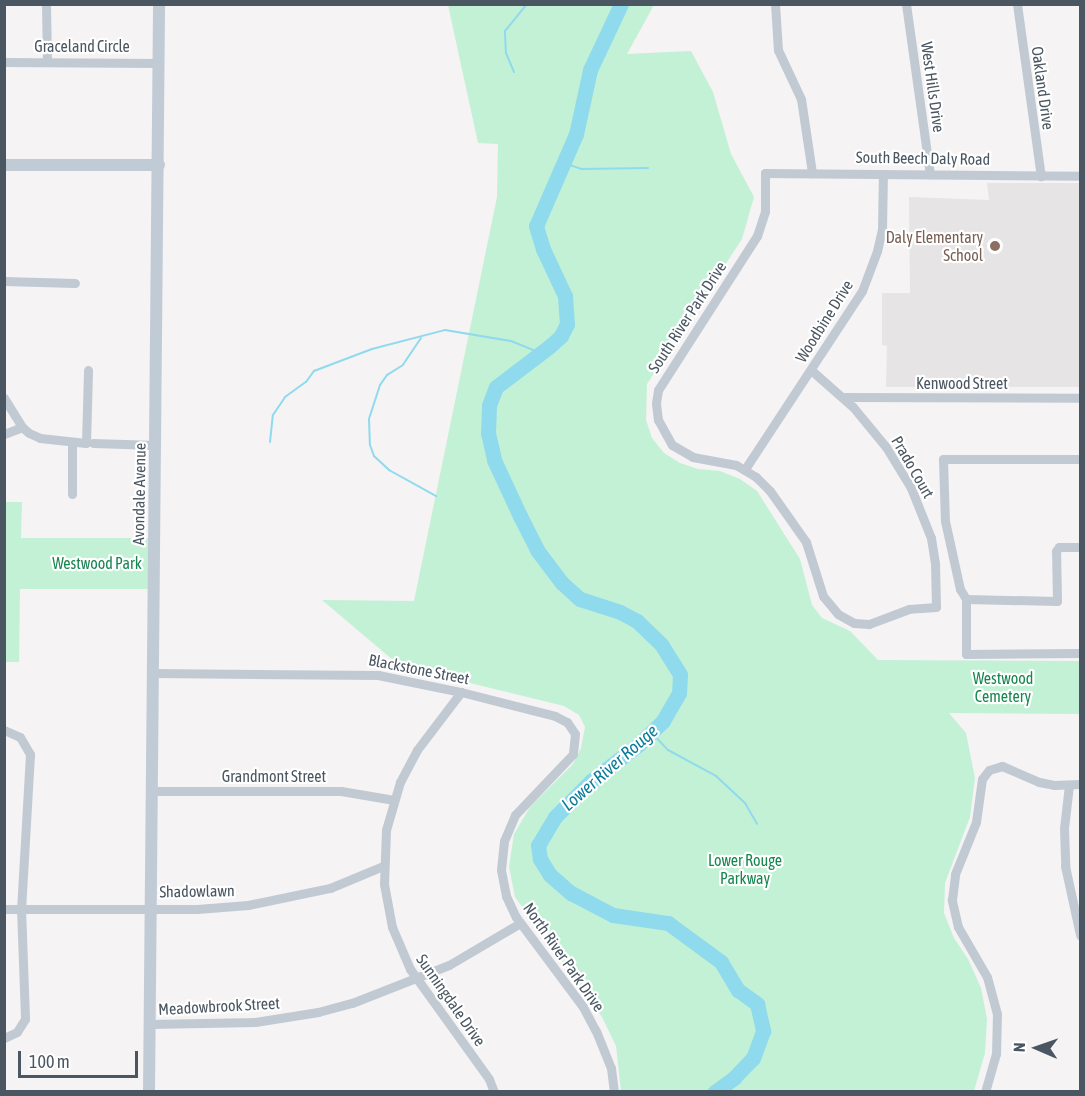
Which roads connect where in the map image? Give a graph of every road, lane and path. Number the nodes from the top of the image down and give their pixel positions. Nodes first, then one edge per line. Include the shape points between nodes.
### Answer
1 (46, 4) edge
2 (159, 4) edge
3 (775, 4) edge
4 (906, 4) edge
5 (1017, 4) edge
6 (46, 61) junction
7 (4, 62) edge
8 (159, 63) junction
9 (4, 165) edge
10 (159, 165) junction
11 (765, 173) joint
12 (812, 173) junction
13 (883, 174) junction
14 (930, 174) junction
15 (1041, 176) junction
16 (1080, 176) edge
17 (4, 281) edge
18 (75, 283) dead end
19 (88, 370) dead end
20 (811, 370) junction
21 (843, 397) junction
22 (4, 398) edge
23 (1080, 398) edge
24 (22, 427) junction
25 (4, 434) edge
26 (72, 442) junction
27 (93, 443) dead end
28 (156, 445) junction
29 (1080, 459) edge
30 (745, 469) junction
31 (72, 494) dead end
32 (1080, 547) edge
33 (966, 599) junction
34 (936, 607) joint
35 (1080, 654) edge
36 (153, 673) junction
37 (461, 692) junction
38 (4, 730) edge
39 (573, 754) joint
40 (1080, 784) edge
41 (1069, 785) junction
42 (153, 791) junction
43 (394, 800) junction
44 (383, 866) junction
45 (151, 907) junction
46 (21, 908) junction
47 (4, 909) edge
48 (520, 922) junction
49 (1080, 935) edge
50 (417, 979) junction
51 (150, 1024) junction
52 (4, 1038) edge
53 (150, 1092) edge
54 (494, 1092) edge
55 (614, 1092) edge
56 (985, 1092) edge

1 - 6 street
2 - 8 street, Avondale Avenue
3 - 12 street via 778,50 801,99
4 - 14 street, West Hills Drive
5 - 15 street, Oakland Drive
6 - 7 street, Graceland Circle
6 - 8 street, Graceland Circle
8 - 10 street, Avondale Avenue
9 - 10 street
10 - 28 street, Avondale Avenue
11 - 12 street, South Beech Daly Road
11 - 30 street, South River Park Drive via 765,211 757,236 662,380 656,403 660,427 678,449 693,457
12 - 13 street, South Beech Daly Road
13 - 14 street, South Beech Daly Road
13 - 20 street, Woodbine Drive via 882,229 871,271 849,314
14 - 15 street, South Beech Daly Road
15 - 16 street, South Beech Daly Road
17 - 18 street
19 - 26 street via 86,443
20 - 21 street, Prado Court
20 - 30 street, Woodbine Drive
21 - 23 street, Kenwood Street
21 - 34 street, Prado Court via 886,447 918,502 933,550
22 - 24 street
24 - 25 street
24 - 26 street via 40,438
26 - 31 street
27 - 28 street
28 - 36 street, Avondale Avenue
29 - 33 street via 943,459 945,521 960,589
30 - 34 street, South River Park Drive via 770,491 797,528 812,557 823,596 838,615 854,623 869,624 909,609
32 - 33 street via 1059,547 1056,551 1058,601
33 - 35 street via 966,654
36 - 37 street, Blackstone Street via 360,673
36 - 42 street, Avondale Avenue
37 - 39 street, Blackstone Street via 562,718 575,734
37 - 43 street, Sunningdale Drive via 417,750
38 - 46 street via 21,737 30,754
39 - 48 street, North River Park Drive via 520,808 504,841 502,882
40 - 41 street
41 - 49 street via 1065,866
41 - 56 street via 1039,782 1008,768 992,768 982,779 976,822 955,874 953,907 958,927 987,977 997,1014 996,1054
42 - 43 street, Grandmont Street via 341,791
42 - 45 street, Avondale Avenue
43 - 44 street, Sunningdale Drive
44 - 45 street, Shadowlawn via 330,888 274,902 223,908
44 - 50 street, Sunningdale Drive via 392,927
45 - 46 street, Shadowlawn
45 - 51 street, Avondale Avenue
46 - 47 street, Shadowlawn
46 - 52 street via 25,1019 17,1032
48 - 50 street, Meadowbrook Street via 472,953
48 - 55 street, North River Park Drive via 590,1019 608,1057
50 - 51 street, Meadowbrook Street via 352,1003 289,1018 229,1024
50 - 54 street, Sunningdale Drive via 489,1079
51 - 53 street, Avondale Avenue

